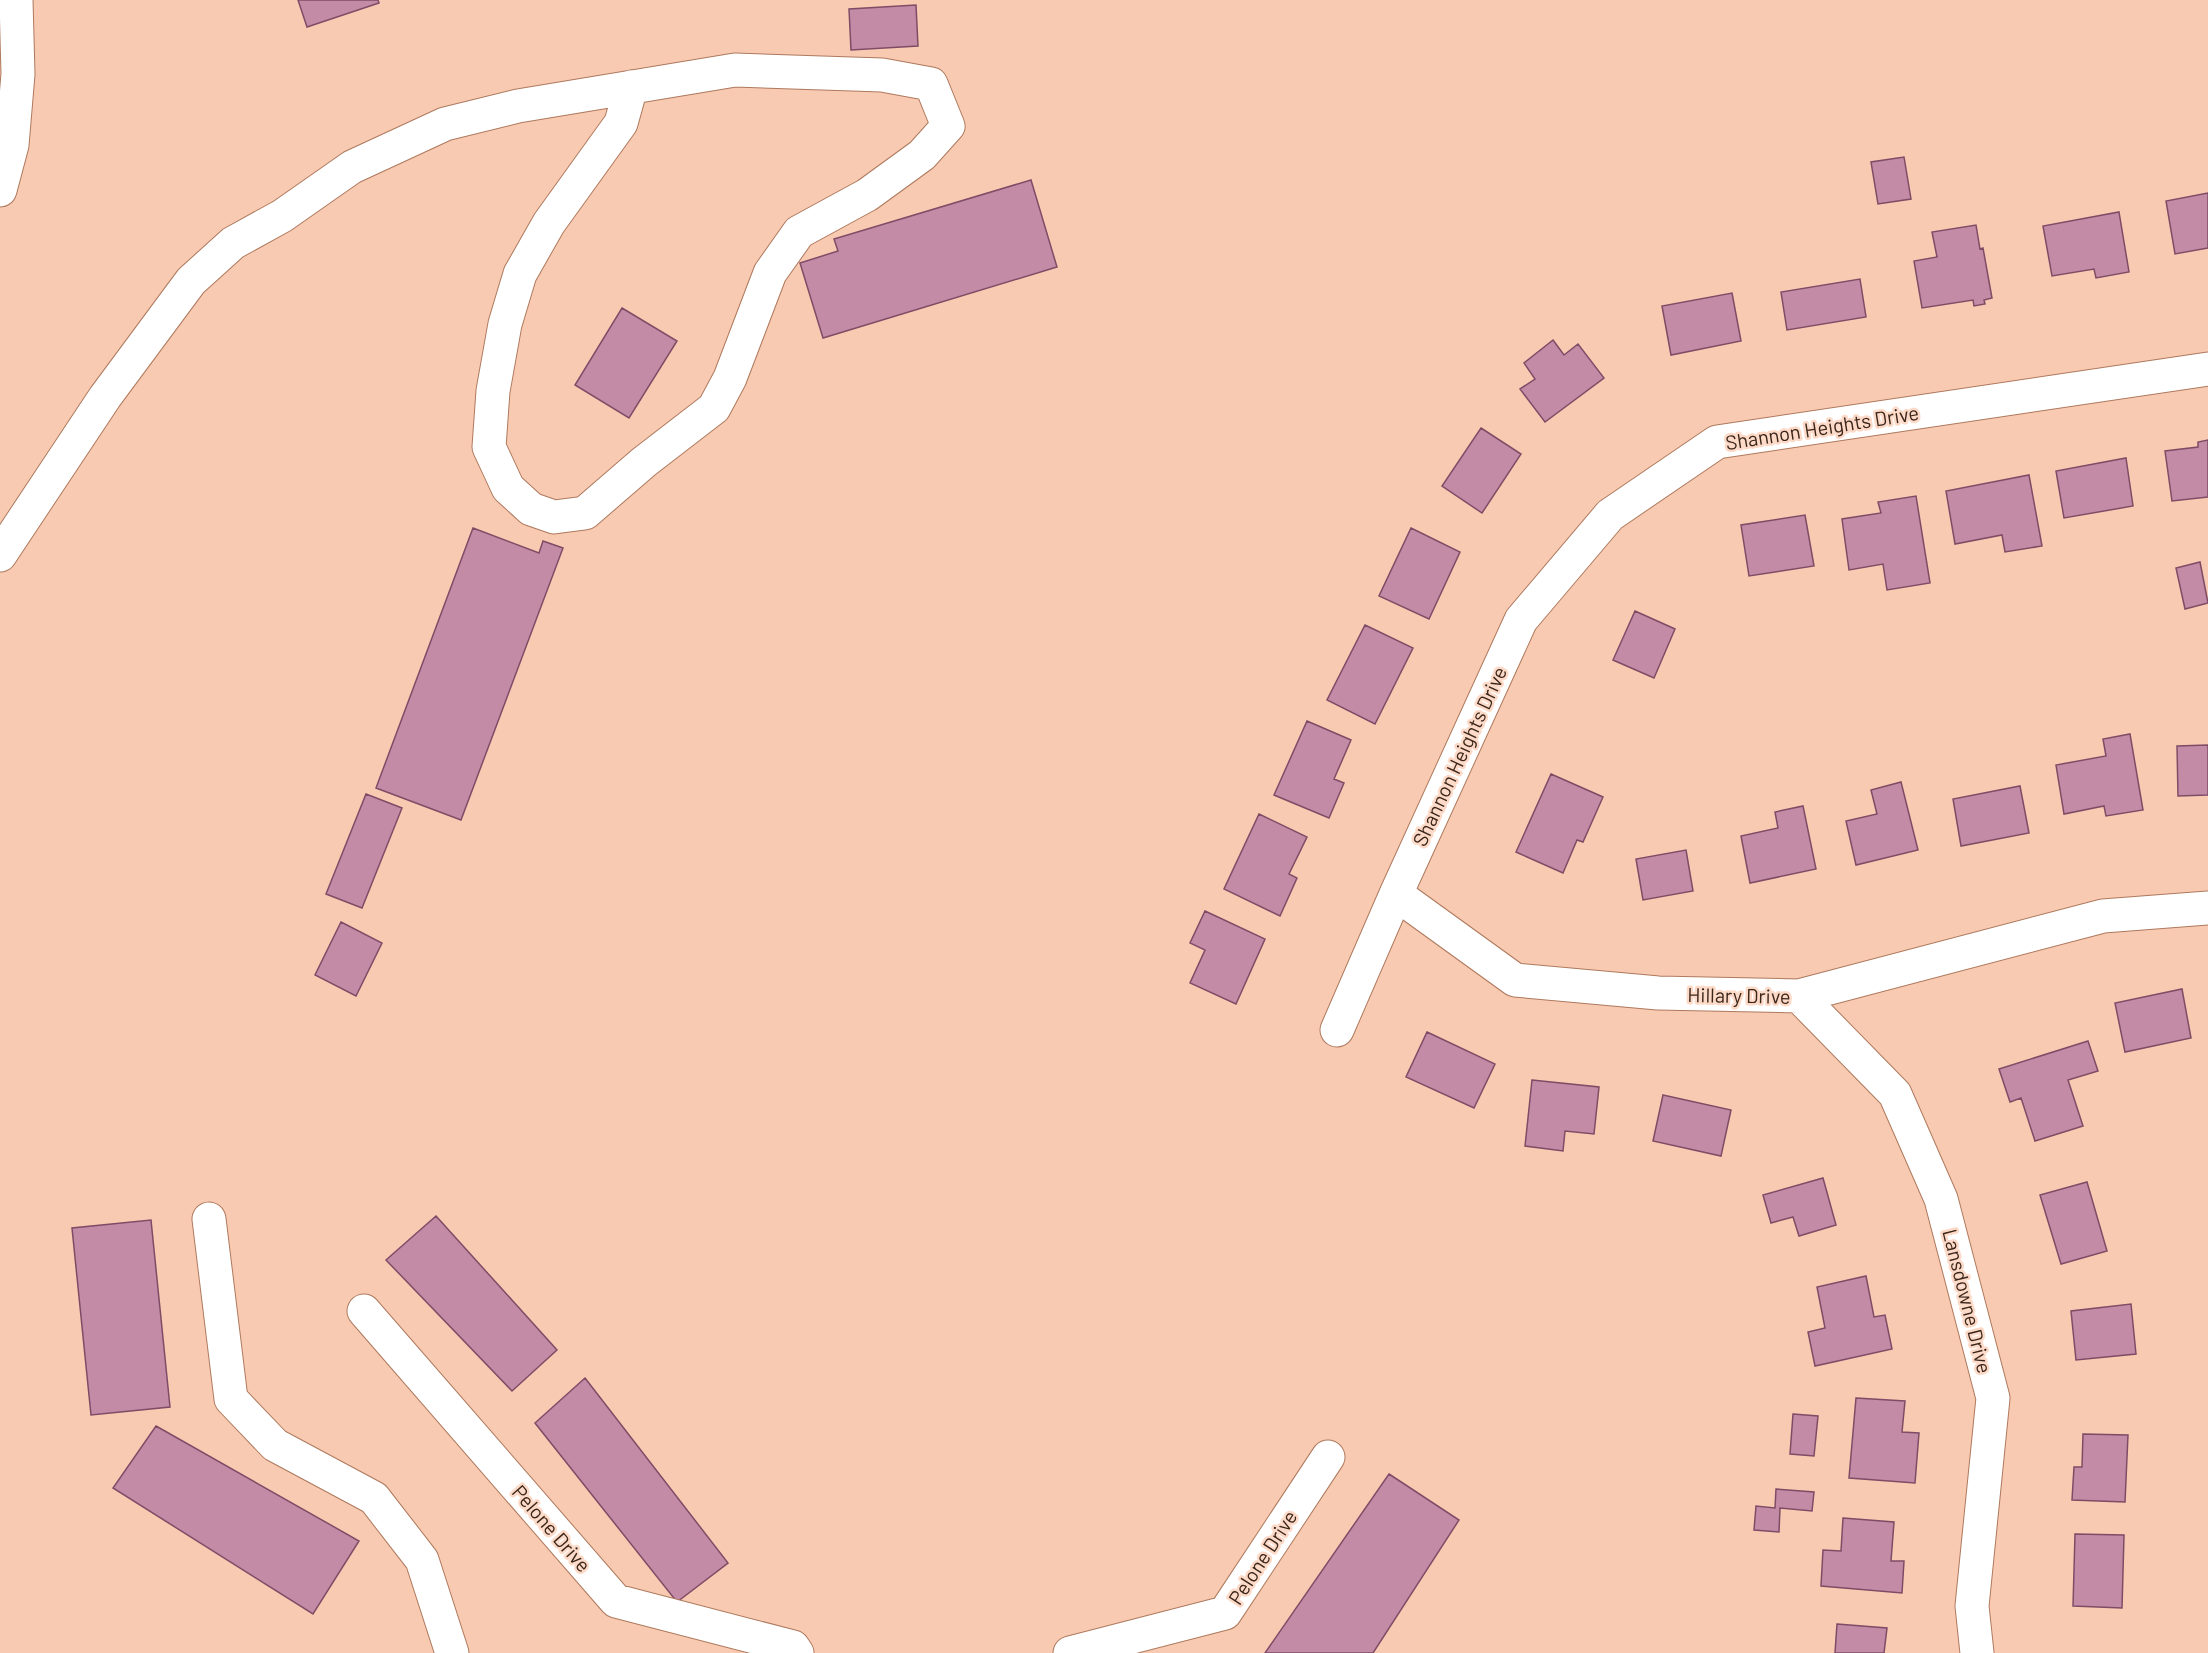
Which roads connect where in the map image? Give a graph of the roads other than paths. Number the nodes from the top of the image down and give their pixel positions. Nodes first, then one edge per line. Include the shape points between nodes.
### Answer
1 (16, 0) edge
2 (631, 87) junction
3 (0, 190) edge
4 (2208, 369) edge
5 (0, 555) edge
6 (1396, 894) junction
7 (2208, 908) edge
8 (1799, 996) junction
9 (1337, 1030) dead end
10 (209, 1220) dead end
11 (364, 1311) dead end
12 (1328, 1457) dead end
13 (452, 1653) edge
14 (797, 1653) edge
15 (1070, 1653) edge
16 (1977, 1653) edge

1 - 3 street via 18,74 13,134
2 - 2 street via 735,70 882,75 932,84 948,126 922,155 867,195 799,232 770,273 730,378 714,408 585,513 554,518 531,509 508,488 489,447 493,391 505,324 520,274 549,223 621,123
2 - 5 street via 518,106 445,124 352,167 282,216 233,243 191,281 105,397
4 - 6 street, Shannon Heights Drive via 1717,442 1610,515 1521,620
6 - 8 street, Hillary Drive via 1515,980 1658,993
6 - 9 street, Shannon Heights Drive
7 - 8 street, Hillary Drive via 2103,916
8 - 16 street, Lansdowne Drive via 1895,1094 1941,1199 1993,1398 1972,1606
10 - 13 street via 231,1399 275,1445 374,1498 422,1560
11 - 14 street, Pelone Drive via 616,1601 793,1647
12 - 15 street, Pelone Drive via 1225,1613

